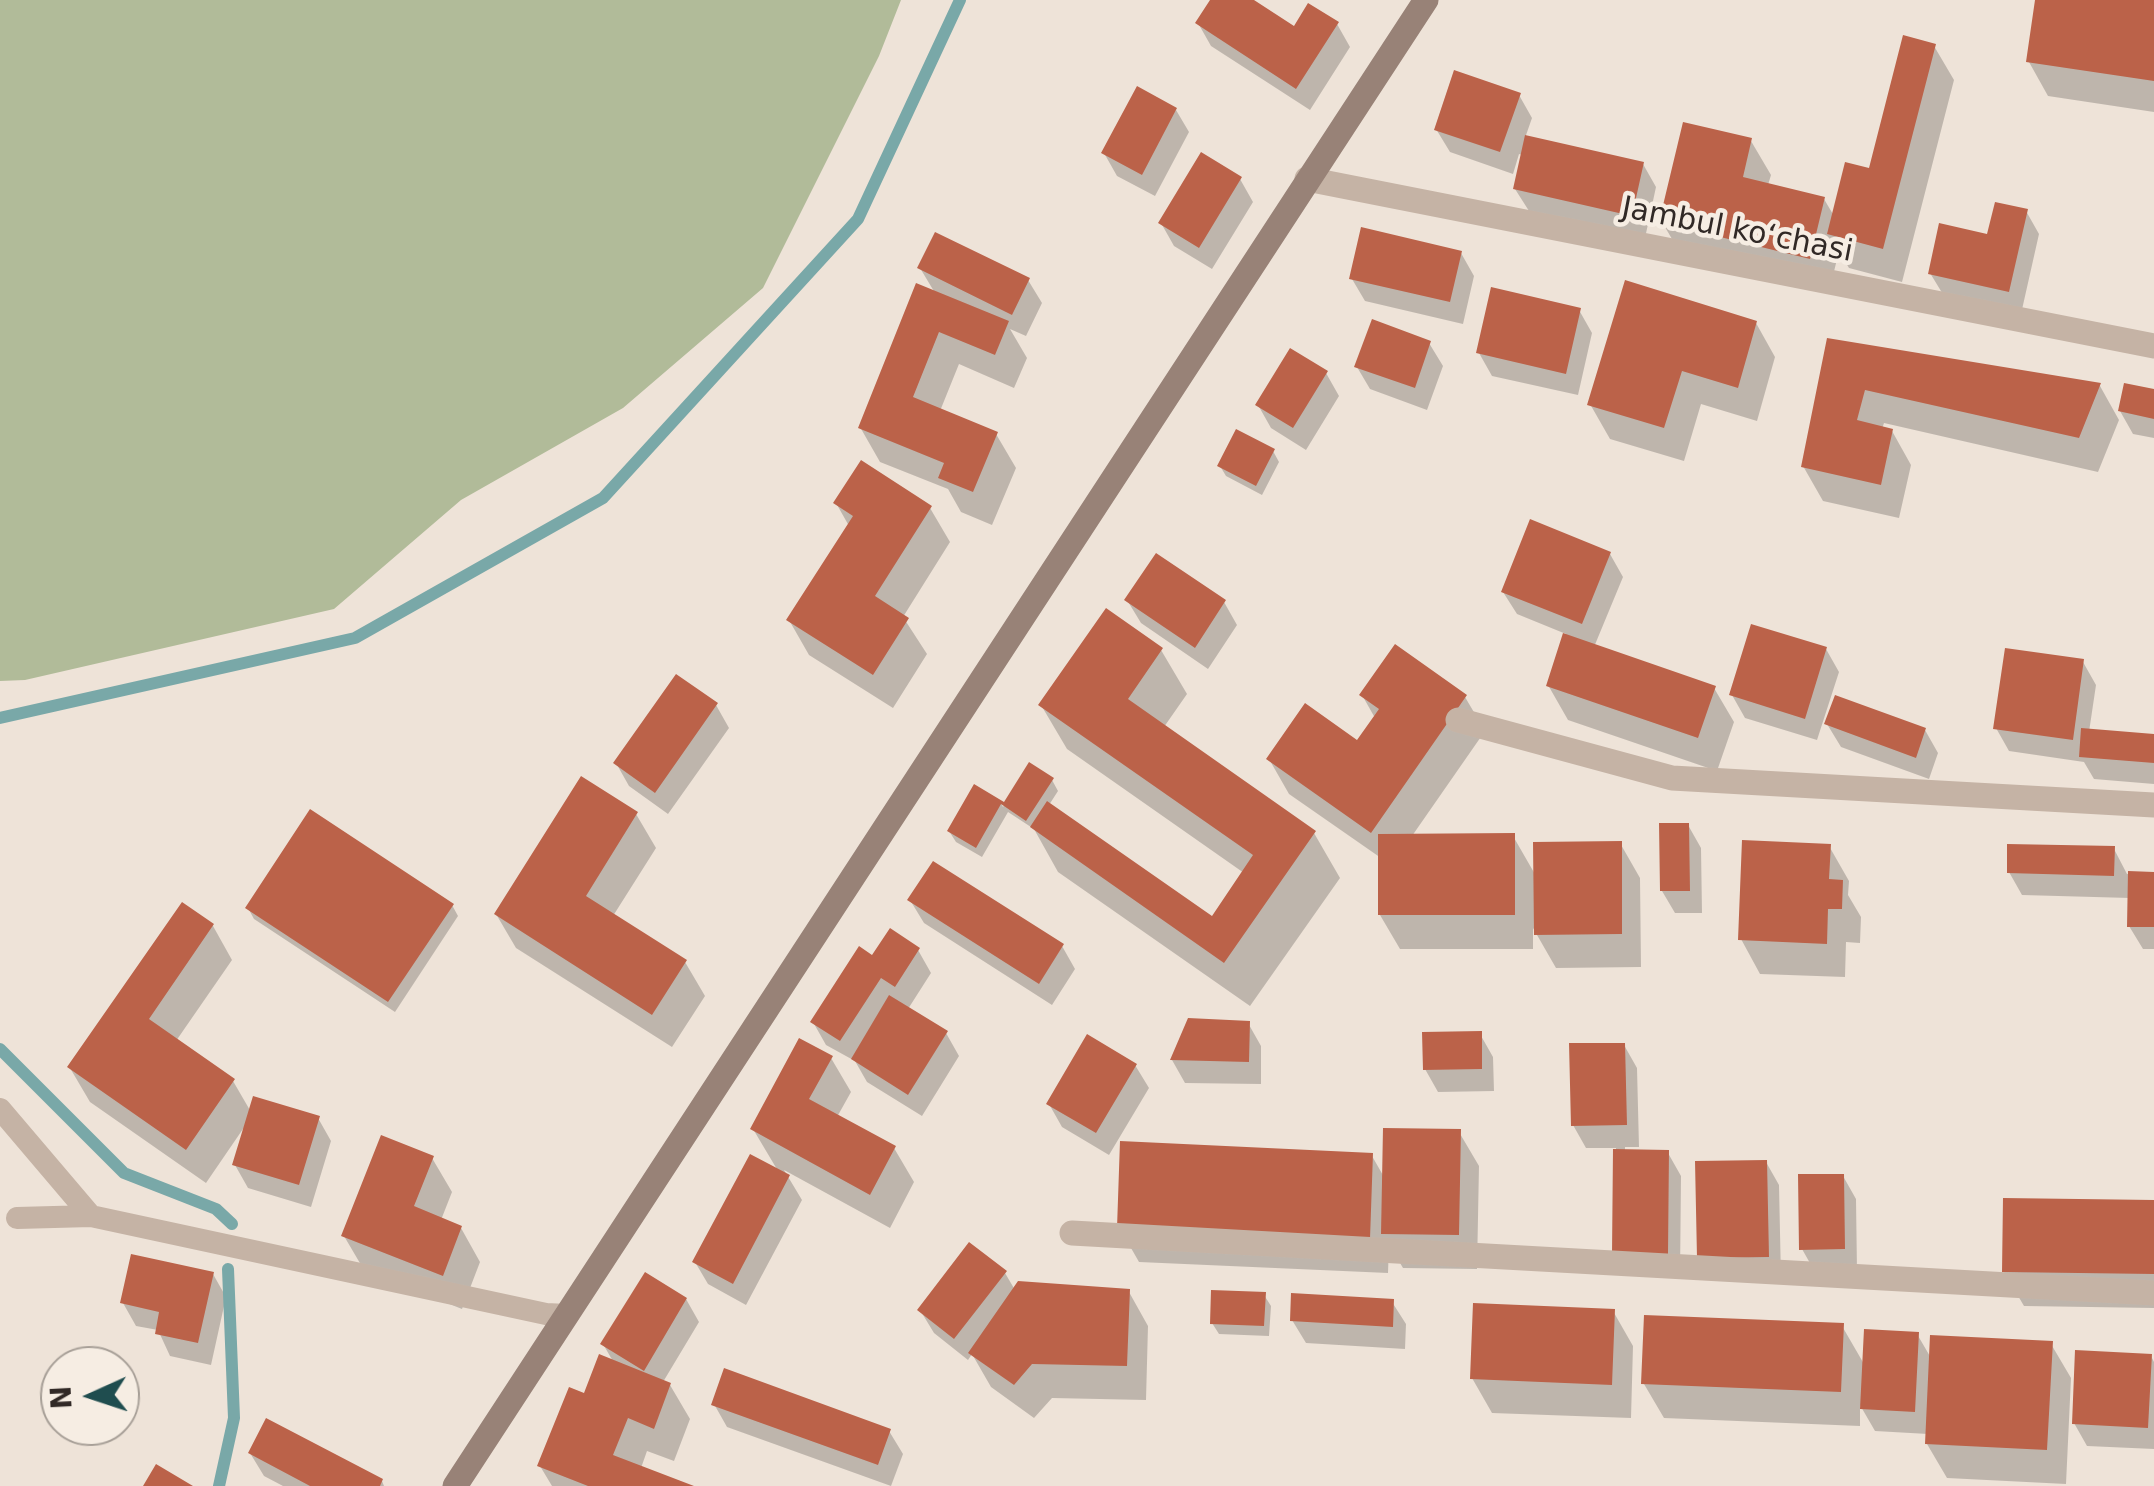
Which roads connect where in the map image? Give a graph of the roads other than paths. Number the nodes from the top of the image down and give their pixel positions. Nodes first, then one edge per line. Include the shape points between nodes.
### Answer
1 (1426, 0) edge
2 (1307, 179) junction
3 (2154, 346) edge
4 (1458, 720) dead end
5 (2154, 804) edge
6 (0, 1110) edge
7 (91, 1216) junction
8 (18, 1218) dead end
9 (1072, 1234) dead end
10 (2154, 1293) edge
11 (568, 1315) junction
12 (455, 1486) edge

1 - 2 main road
2 - 3 street, Jambul ko‘chasi
2 - 11 main road
4 - 5 street via 1672,778
6 - 7 lane
7 - 8 lane
7 - 11 lane
9 - 10 street
11 - 12 main road

